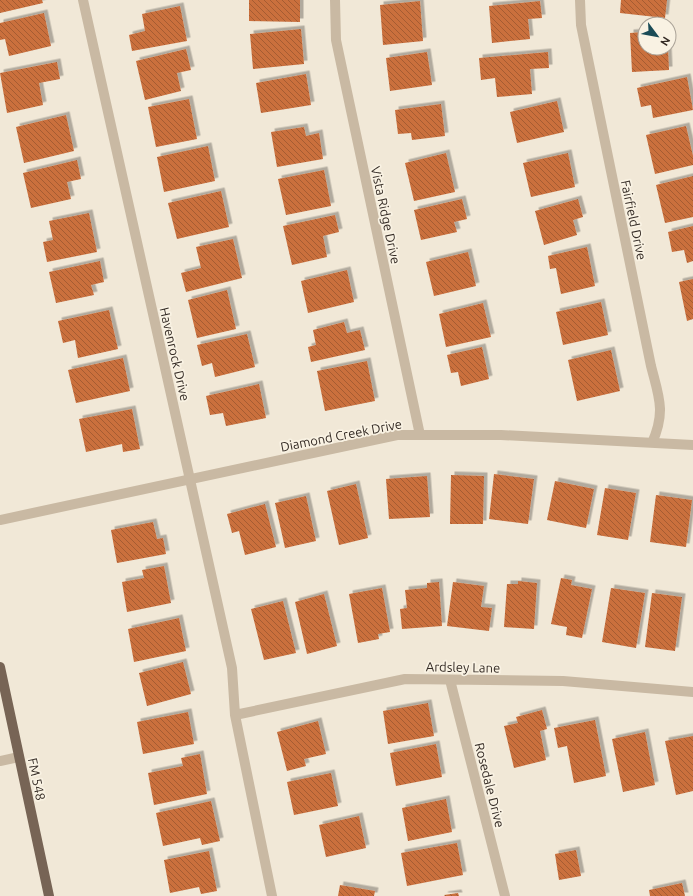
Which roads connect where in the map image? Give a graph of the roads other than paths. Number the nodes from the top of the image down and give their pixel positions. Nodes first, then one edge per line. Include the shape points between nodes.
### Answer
1 (83, 0) edge
2 (335, 0) edge
3 (580, 0) edge
4 (420, 435) junction
5 (652, 443) junction
6 (693, 446) edge
7 (190, 479) junction
8 (0, 520) edge
9 (0, 667) edge
10 (450, 680) junction
11 (693, 692) edge
12 (235, 715) junction
13 (19, 757) junction
14 (0, 761) edge
15 (49, 896) edge
16 (272, 896) edge
17 (505, 896) edge

1 - 7 street, Havenrock Drive
2 - 4 street, Vista Ridge Drive via 336,40
3 - 5 street, Fairfield Drive via 581,25 661,406 658,429
4 - 5 street, Diamond Creek Drive via 501,435
4 - 7 street, Diamond Creek Drive via 397,435
5 - 6 street, Diamond Creek Drive
7 - 8 street, Diamond Creek Drive
7 - 12 street, Havenrock Drive via 232,668
9 - 13 main road, FM 548 / FM 548
10 - 11 street, Ardsley Lane via 563,681
10 - 12 street, Ardsley Lane via 405,679
10 - 17 street, Rosedale Drive
12 - 16 street, Havenrock Drive
13 - 14 street
13 - 15 main road, FM 548 / FM 548

